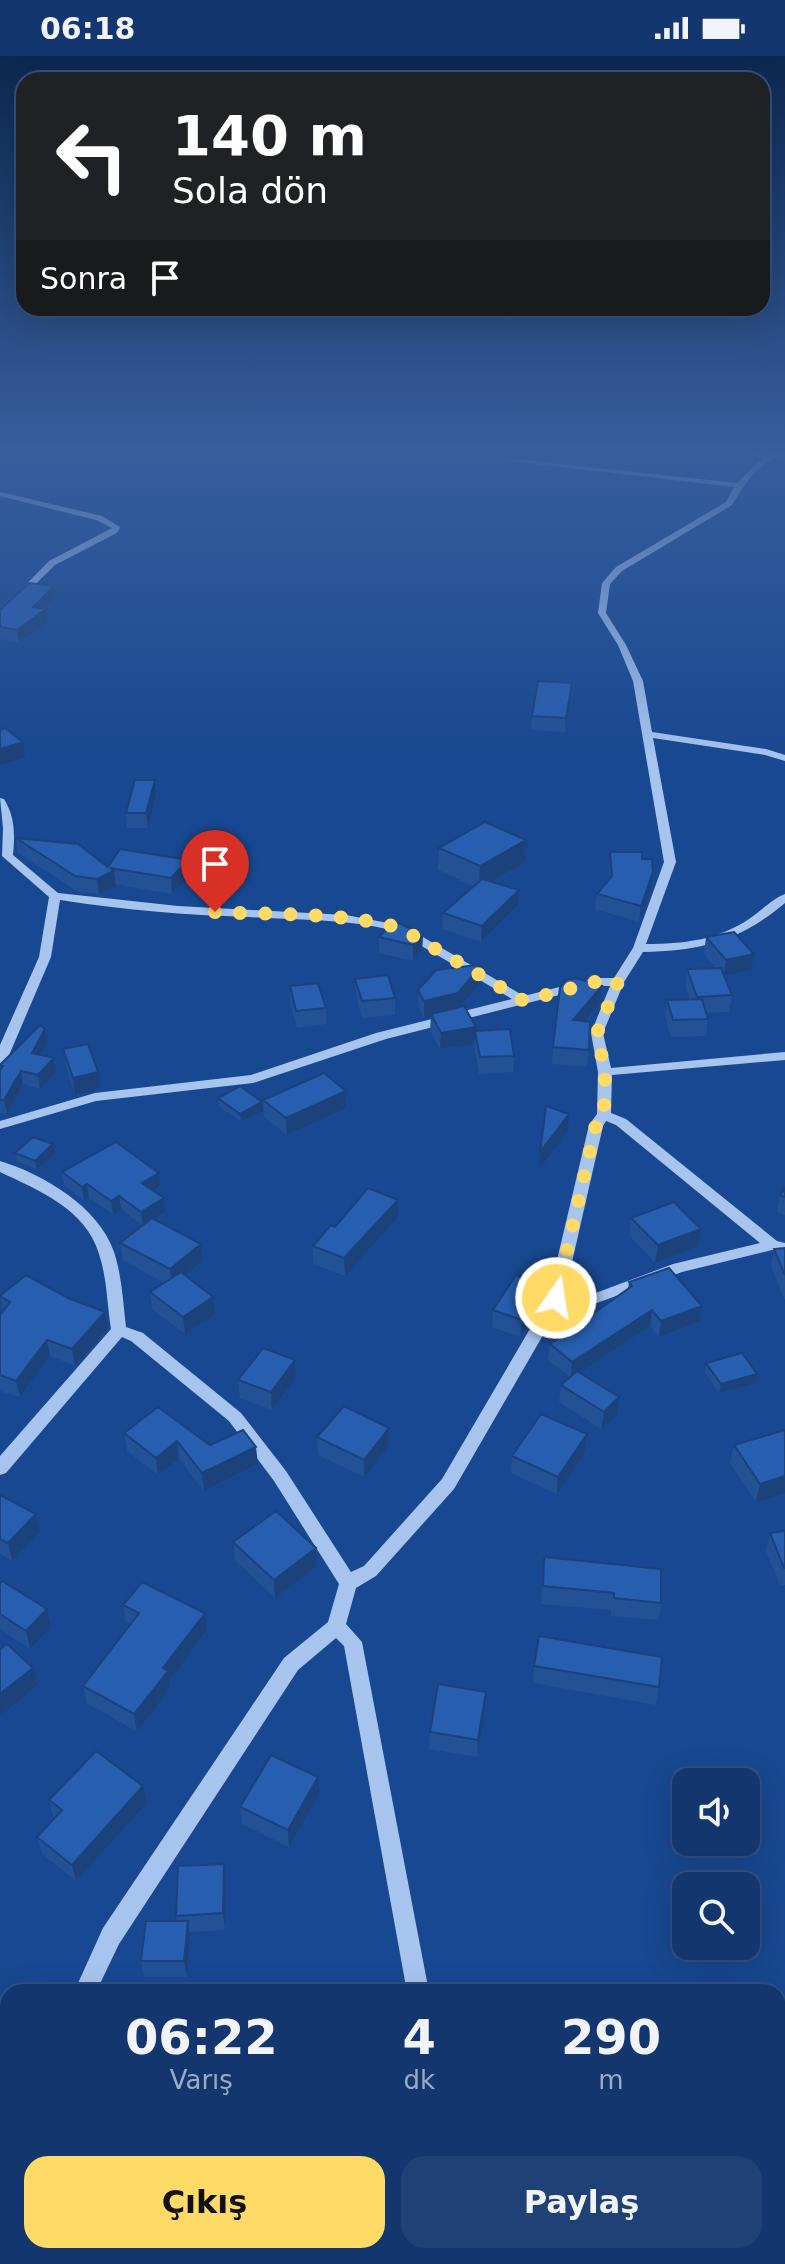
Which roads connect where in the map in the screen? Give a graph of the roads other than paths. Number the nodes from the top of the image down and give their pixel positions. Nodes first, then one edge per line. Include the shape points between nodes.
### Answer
1 (69, 554) edge
2 (642, 554) edge
3 (0, 616) edge
4 (648, 734) junction
5 (785, 758) edge
6 (0, 801) edge
7 (55, 896) junction
8 (785, 897) edge
9 (639, 948) junction
10 (618, 982) junction
11 (524, 1001) junction
12 (785, 1056) edge
13 (0, 1060) edge
14 (605, 1072) junction
15 (604, 1115) junction
16 (0, 1125) edge
17 (0, 1166) edge
18 (779, 1246) edge
19 (556, 1298) junction
20 (119, 1330) junction
21 (0, 1468) edge
22 (348, 1583) junction
23 (336, 1626) junction
24 (89, 1984) edge
25 (417, 1984) edge

1 - 3 street via 52,563
2 - 4 street via 606,583 602,613 638,681
4 - 5 street
4 - 9 street via 670,862
6 - 7 street via 10,829 7,856
7 - 11 street via 128,908 383,924 400,928
7 - 13 street via 45,957
8 - 9 street via 733,935 680,948
9 - 10 street
10 - 11 street via 595,982
10 - 14 street via 597,1033
11 - 16 street via 381,1036 253,1079 95,1097
12 - 14 street
14 - 15 street
15 - 18 street via 621,1122
15 - 19 street via 596,1125
17 - 20 street via 61,1196 86,1217 105,1245
18 - 19 street via 678,1268 594,1299
19 - 22 street via 448,1484 370,1571
20 - 21 street
20 - 22 street via 137,1337 235,1417
22 - 23 street
23 - 24 street via 291,1664 111,1936
23 - 25 street via 353,1642

